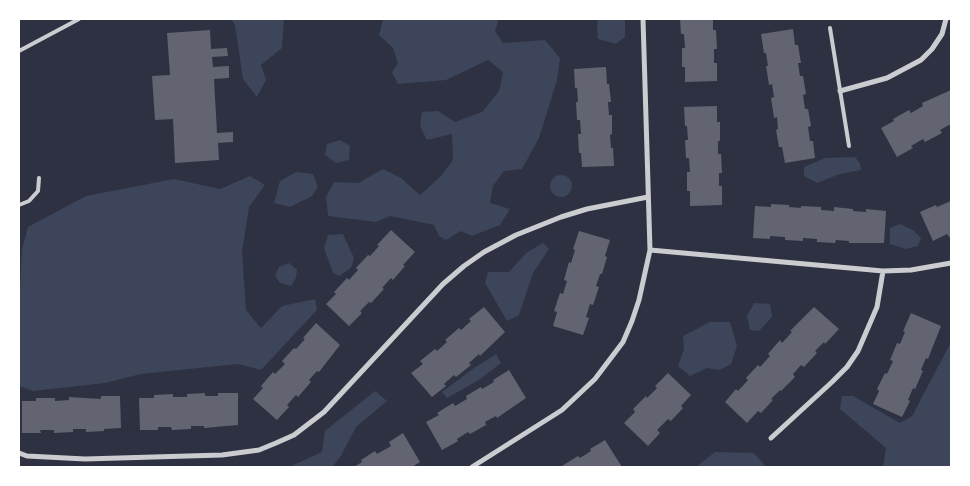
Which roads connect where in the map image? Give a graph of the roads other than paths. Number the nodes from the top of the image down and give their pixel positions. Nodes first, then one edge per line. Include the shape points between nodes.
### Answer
1 (79, 19) edge
2 (643, 19) edge
3 (946, 19) edge
4 (830, 28) dead end
5 (19, 51) edge
6 (840, 91) junction
7 (849, 146) dead end
8 (39, 178) dead end
9 (648, 197) junction
10 (19, 205) edge
11 (650, 250) junction
12 (951, 263) edge
13 (883, 271) junction
14 (771, 438) dead end
15 (19, 454) edge
16 (472, 467) edge

1 - 5 lane
2 - 9 street
3 - 6 street via 942,34 921,60 887,78
4 - 6 lane
6 - 7 lane
8 - 10 lane via 38,191 29,201
9 - 11 street
9 - 15 street via 561,216 484,252 443,284 324,412 294,435 259,450 222,455 85,459
11 - 13 street
11 - 16 street via 632,321 622,342 595,379 562,410
12 - 13 street
13 - 14 street via 878,307 858,351 847,367

